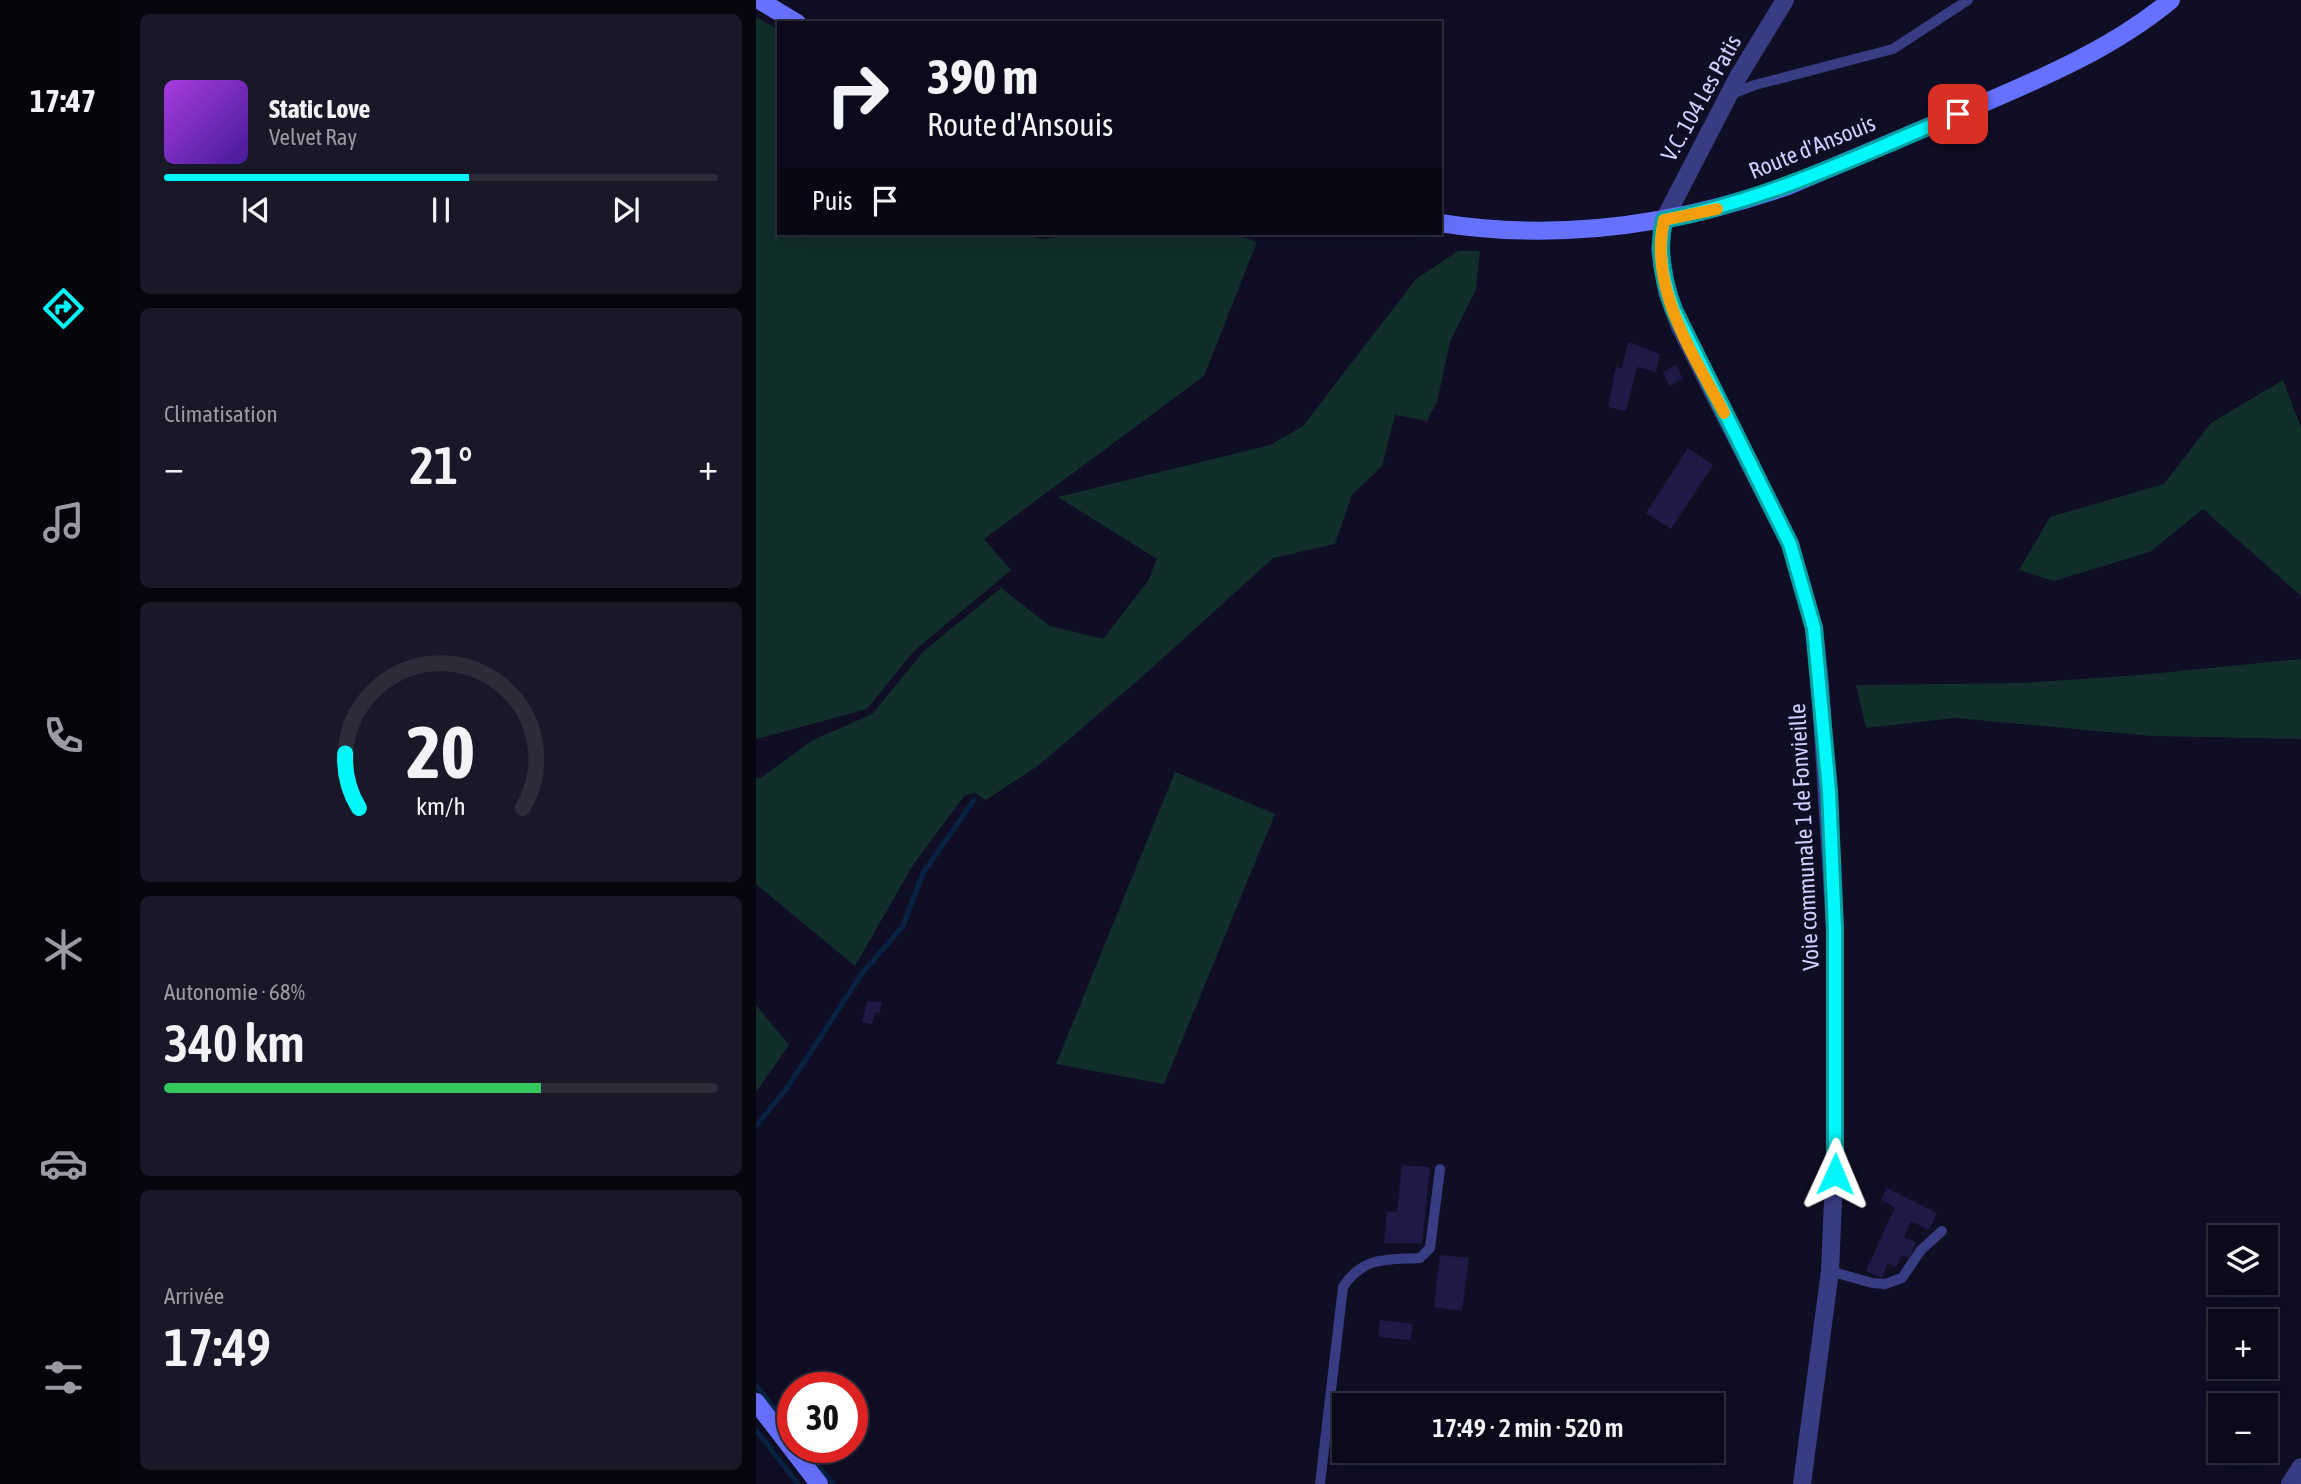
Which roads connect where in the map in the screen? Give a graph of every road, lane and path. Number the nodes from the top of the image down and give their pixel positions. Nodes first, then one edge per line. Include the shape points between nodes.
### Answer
1 (759, 0) edge
2 (1785, 0) edge
3 (1968, 0) edge
4 (2171, 0) edge
5 (794, 21) edge
6 (1728, 95) junction
7 (1664, 220) junction
8 (1442, 223) edge
9 (1440, 1169) dead end
10 (1942, 1231) dead end
11 (1830, 1271) junction
12 (756, 1402) edge
13 (2301, 1466) edge
14 (818, 1484) edge
15 (1320, 1484) edge
16 (1802, 1484) edge
17 (2290, 1484) edge

1 - 5 street
2 - 6 street, V.C. 104 Les Patis
3 - 6 lane via 1893,49
4 - 7 street, Route d'Ansouis via 2103,47 2032,82 1788,186 1711,211
6 - 7 street, V.C. 104 Les Patis
7 - 8 street, Route d'Ansouis via 1580,230 1499,230
7 - 11 street, Voie communale 1 de Fonvieille via 1660,249 1667,292 1680,327 1790,544 1814,628 1829,791 1835,929
9 - 15 lane via 1430,1248 1420,1258 1362,1266 1343,1287
10 - 11 lane via 1921,1250 1902,1278 1872,1283
11 - 16 street, Voie communale 1 de Fonvieille
12 - 14 street
13 - 17 street

